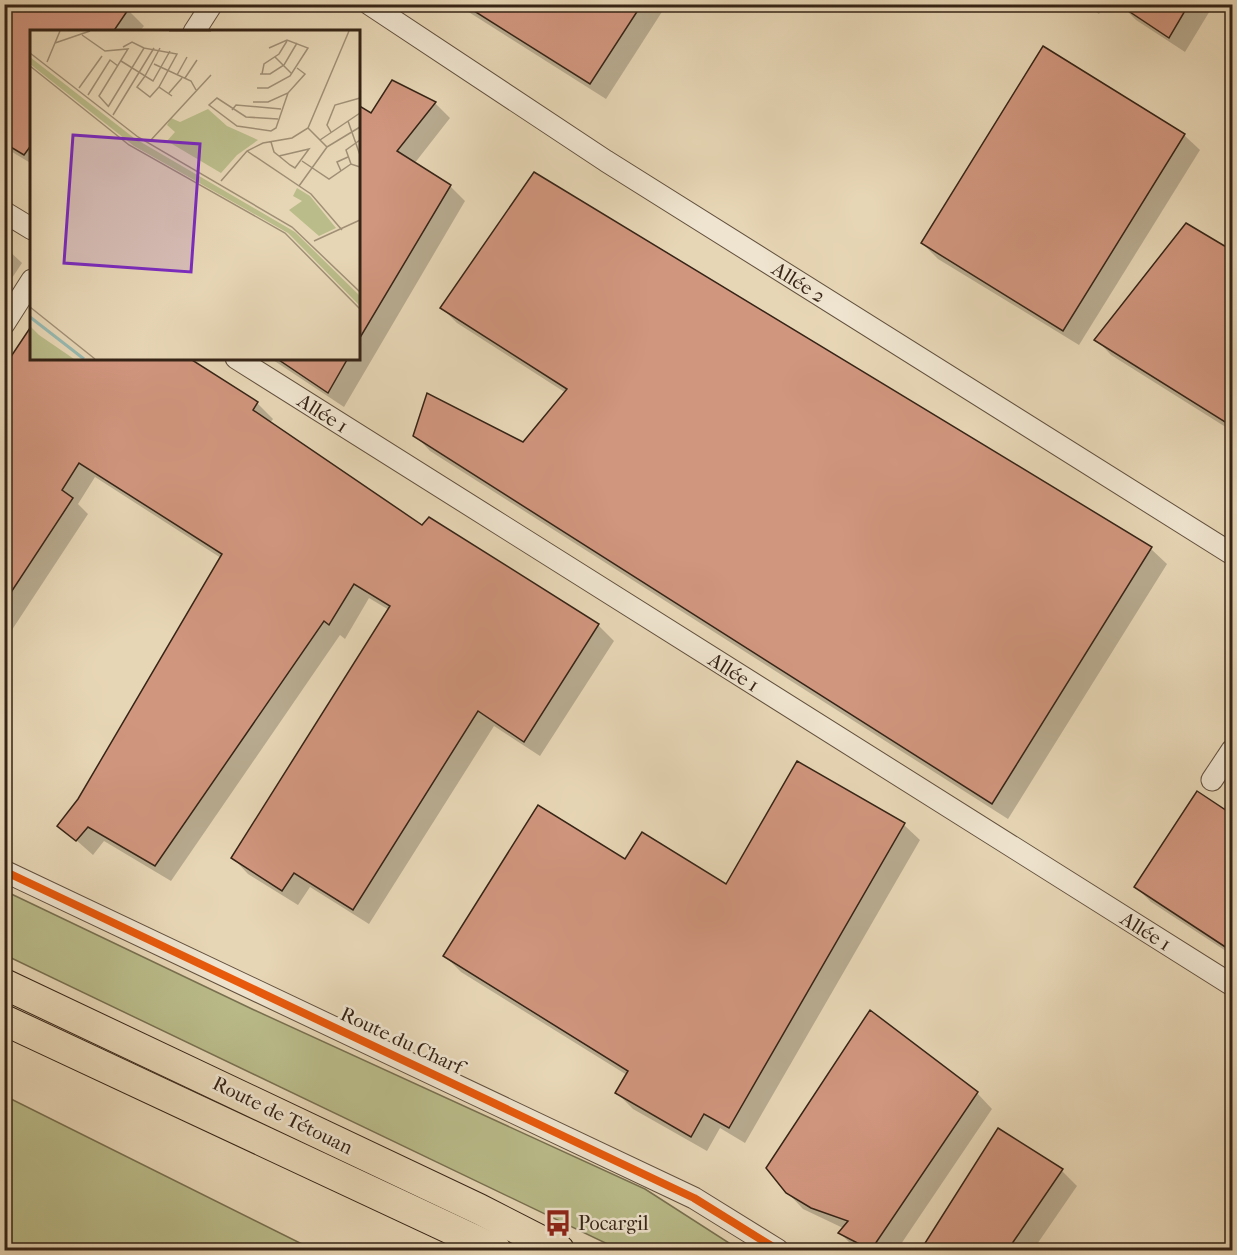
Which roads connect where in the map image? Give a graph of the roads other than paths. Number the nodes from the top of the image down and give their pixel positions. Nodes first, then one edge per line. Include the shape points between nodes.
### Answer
1 (212, 4) edge
2 (369, 4) edge
3 (195, 30) edge
4 (4, 212) edge
5 (30, 228) edge
6 (30, 283) edge
7 (4, 324) edge
8 (239, 360) edge
9 (1233, 554) edge
10 (1233, 750) edge
11 (1212, 780) dead end
12 (4, 871) edge
13 (4, 984) edge
14 (1233, 985) edge
15 (4, 1020) edge
16 (492, 1250) edge
17 (559, 1251) edge
18 (778, 1251) edge

1 - 3 street
2 - 9 street, Allée 2 via 606,161
4 - 5 street
6 - 7 street
8 - 14 street, Allée 1
10 - 11 street
12 - 18 street, Route du Charf via 683,1193
13 - 17 highway, Route de Tétouan via 469,1204
15 - 16 highway, Route de Tétouan

